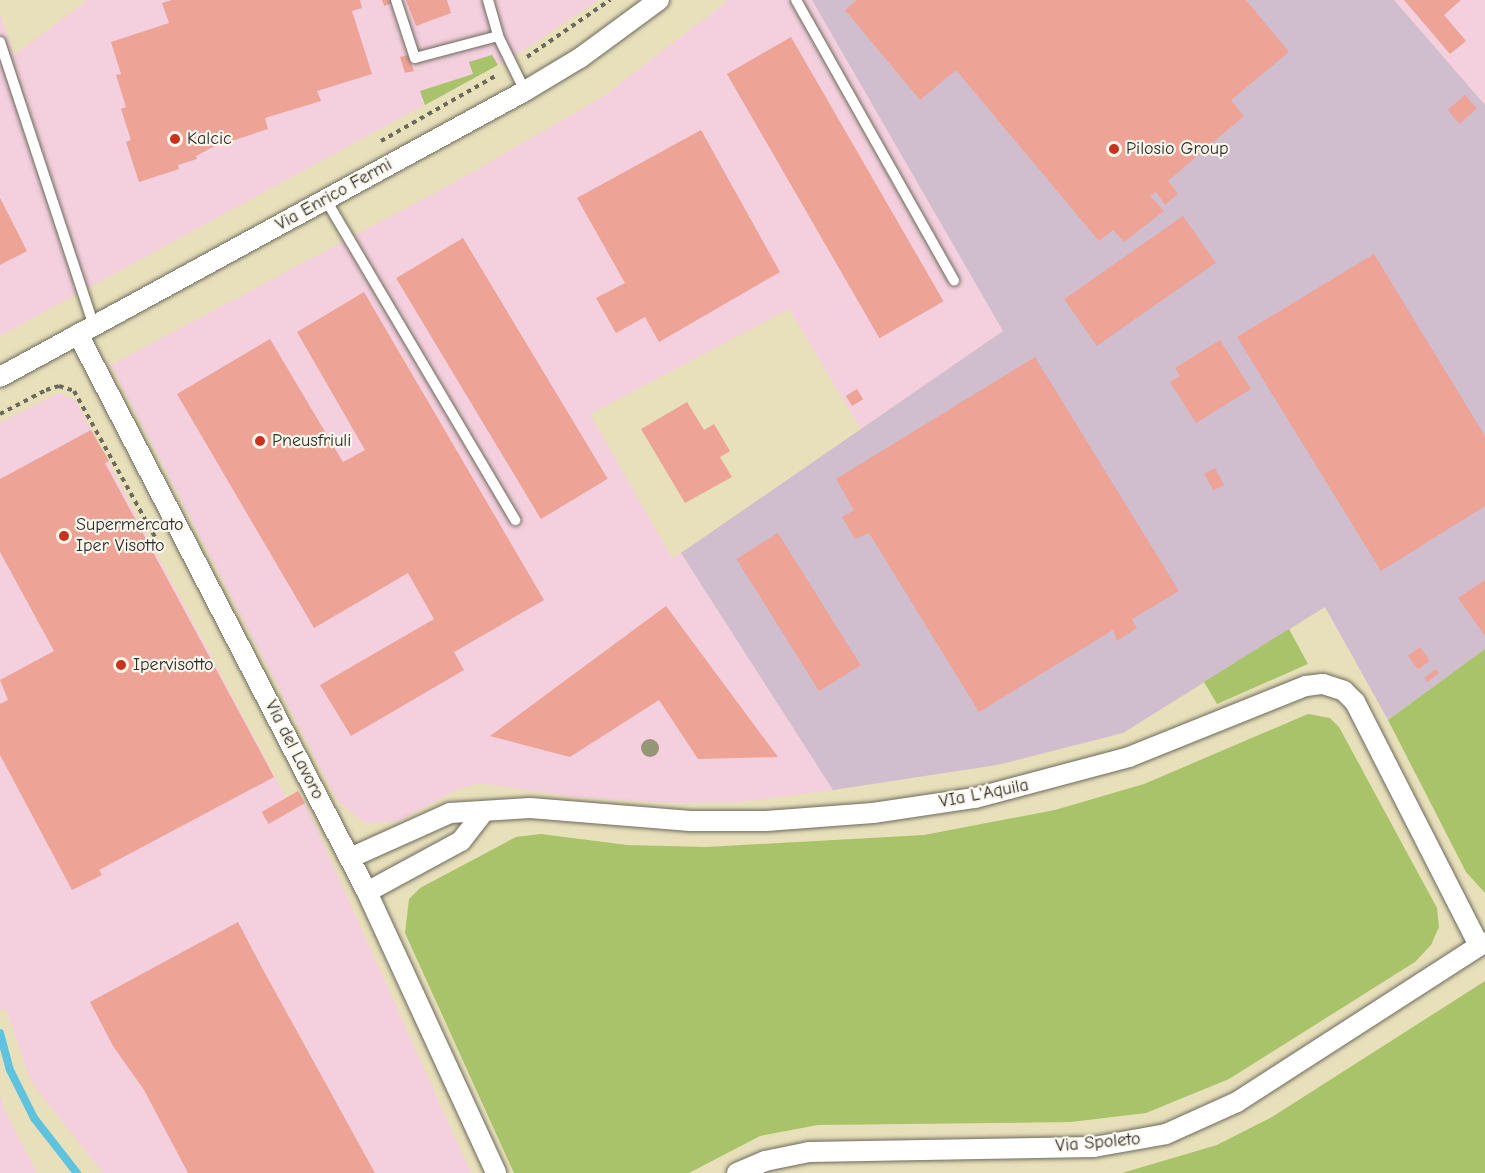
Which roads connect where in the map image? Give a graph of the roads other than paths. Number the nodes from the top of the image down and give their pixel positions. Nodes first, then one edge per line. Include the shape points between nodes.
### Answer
1 (396, 0) edge
2 (488, 0) edge
3 (659, 0) edge
4 (796, 0) edge
5 (498, 36) junction
6 (0, 42) edge
7 (525, 91) junction
8 (326, 200) junction
9 (954, 280) dead end
10 (86, 330) junction
11 (0, 377) edge
12 (515, 520) dead end
13 (1403, 799) joint
14 (483, 813) junction
15 (350, 858) junction
16 (368, 892) junction
17 (1482, 943) edge
18 (496, 1173) edge
19 (738, 1173) edge

1 - 5 lane via 415,58
2 - 5 lane
3 - 7 street, Via Enrico Fermi via 580,58
4 - 9 lane
5 - 7 lane
6 - 10 lane
7 - 8 street, Via Enrico Fermi
8 - 10 street, Via Enrico Fermi
8 - 12 lane
10 - 11 street, Via Enrico Fermi
10 - 15 street, Via del Lavoro
13 - 14 street, VIa L'Aquila via 1355,702 1344,691 1323,684 1306,686 1128,757 964,800 873,813 766,821 690,821 530,808
13 - 17 street, Via Spoleto
14 - 15 street, VIa L'Aquila via 450,813
14 - 16 street via 461,841
15 - 16 street, Via del Lavoro
16 - 18 street, Via del Lavoro
17 - 19 street, Via Spoleto via 1237,1102 1166,1134 1094,1147 809,1152 765,1161

